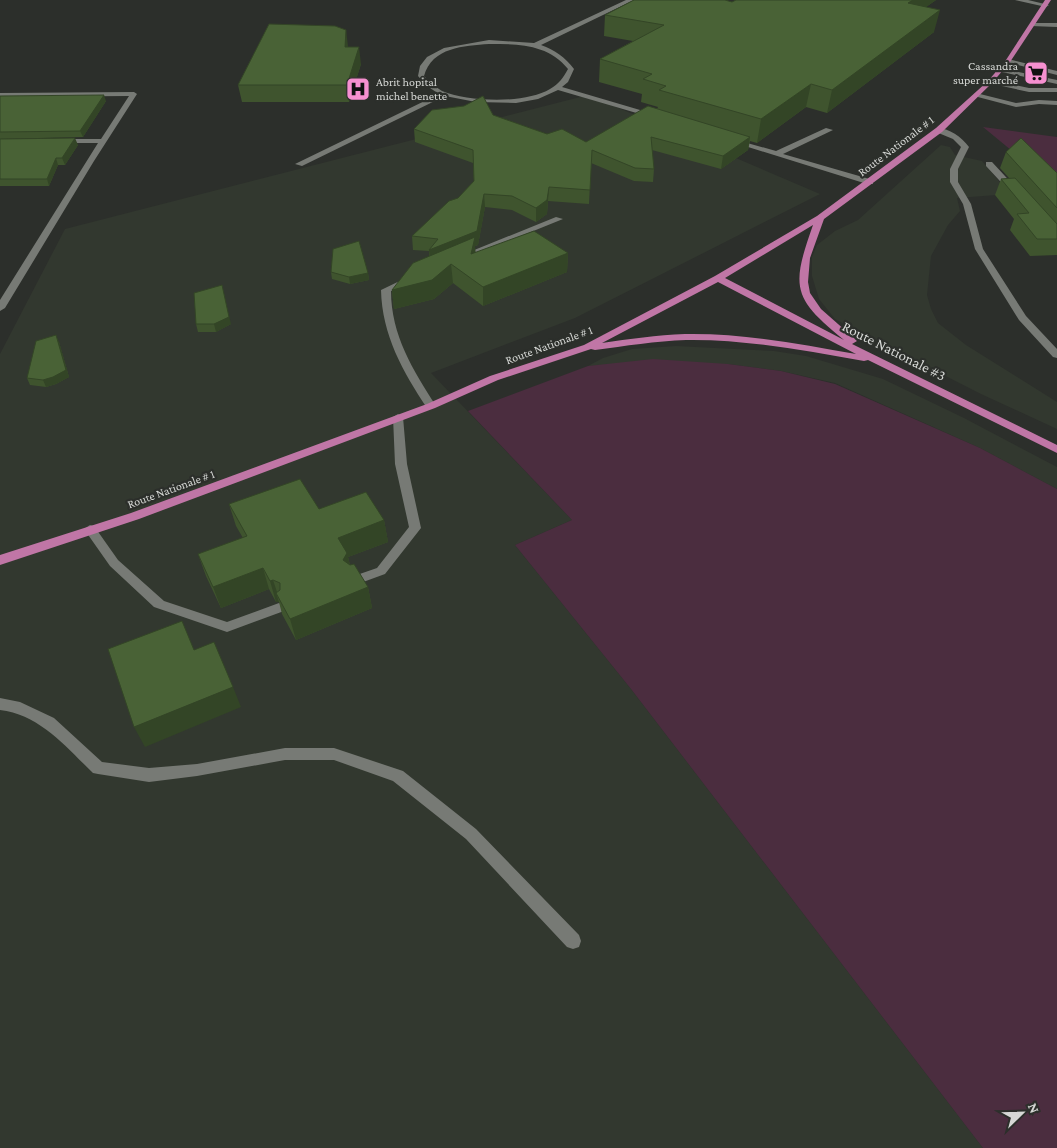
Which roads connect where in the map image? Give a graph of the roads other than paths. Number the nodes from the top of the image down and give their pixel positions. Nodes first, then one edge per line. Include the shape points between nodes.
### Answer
1 (631, 0) edge
2 (1018, 0) edge
3 (1047, 3) edge
4 (1033, 25) junction
5 (1057, 25) edge
6 (534, 46) junction
7 (1008, 61) junction
8 (999, 70) junction
9 (1057, 73) edge
10 (990, 82) junction
11 (1057, 82) edge
12 (558, 88) junction
13 (1057, 90) edge
14 (444, 94) junction
15 (0, 95) edge
16 (976, 95) junction
17 (1057, 102) edge
18 (662, 120) edge
19 (829, 130) dead end
20 (939, 130) junction
21 (728, 140) edge
22 (47, 141) edge
23 (103, 141) junction
24 (776, 154) junction
25 (299, 164) dead end
26 (989, 164) dead end
27 (870, 182) junction
28 (1020, 198) edge
29 (820, 218) junction
30 (559, 219) dead end
31 (448, 262) edge
32 (422, 274) edge
33 (718, 278) junction
34 (0, 308) edge
35 (587, 348) junction
36 (1057, 355) edge
37 (876, 360) junction
38 (431, 406) junction
39 (398, 417) junction
40 (1057, 448) edge
41 (90, 529) junction
42 (0, 560) edge
43 (355, 580) edge
44 (279, 608) edge
45 (0, 704) edge
46 (573, 941) dead end

1 - 6 street
2 - 3 street
3 - 4 main road, Route Nationale # 1
4 - 5 street
4 - 7 main road, Route Nationale # 1
6 - 12 street via 566,60 571,69 569,79
6 - 14 street via 504,42 466,44 430,57 422,66 421,76 429,86
7 - 8 main road, Route Nationale # 1
7 - 9 street
8 - 10 main road, Route Nationale # 1
8 - 11 street
10 - 13 street via 1029,90
10 - 16 main road, Route Nationale # 1
12 - 14 street via 540,96 509,101 466,100
12 - 18 street
14 - 25 street
15 - 23 street via 134,94
16 - 17 street via 1016,105
16 - 20 main road, Route Nationale # 1
19 - 24 street
20 - 27 main road, Route Nationale # 1
20 - 36 street via 956,137 965,147 954,169 954,182 967,204 979,249 1022,318
21 - 24 street
22 - 23 street
23 - 34 street
24 - 27 street
26 - 28 street
27 - 29 main road, Route Nationale # 1
29 - 33 main road, Route Nationale # 1
29 - 37 main road via 803,270 806,295 830,324
30 - 31 street
32 - 38 street via 386,290 385,305 404,363
33 - 35 main road, Route Nationale # 1
33 - 37 main road, Route Nationale #3
35 - 37 main road via 686,337 735,339
35 - 38 main road, Route Nationale # 1 via 494,378
37 - 40 main road, Route Nationale #3
38 - 39 main road, Route Nationale # 1
39 - 41 main road, Route Nationale # 1 via 136,516
39 - 43 street via 401,464 415,528 381,571
41 - 42 main road, Route Nationale # 1
41 - 44 street via 114,563 159,604 227,627
45 - 46 street via 15,706 50,722 98,768 149,775 285,754 334,754 398,776 471,834

